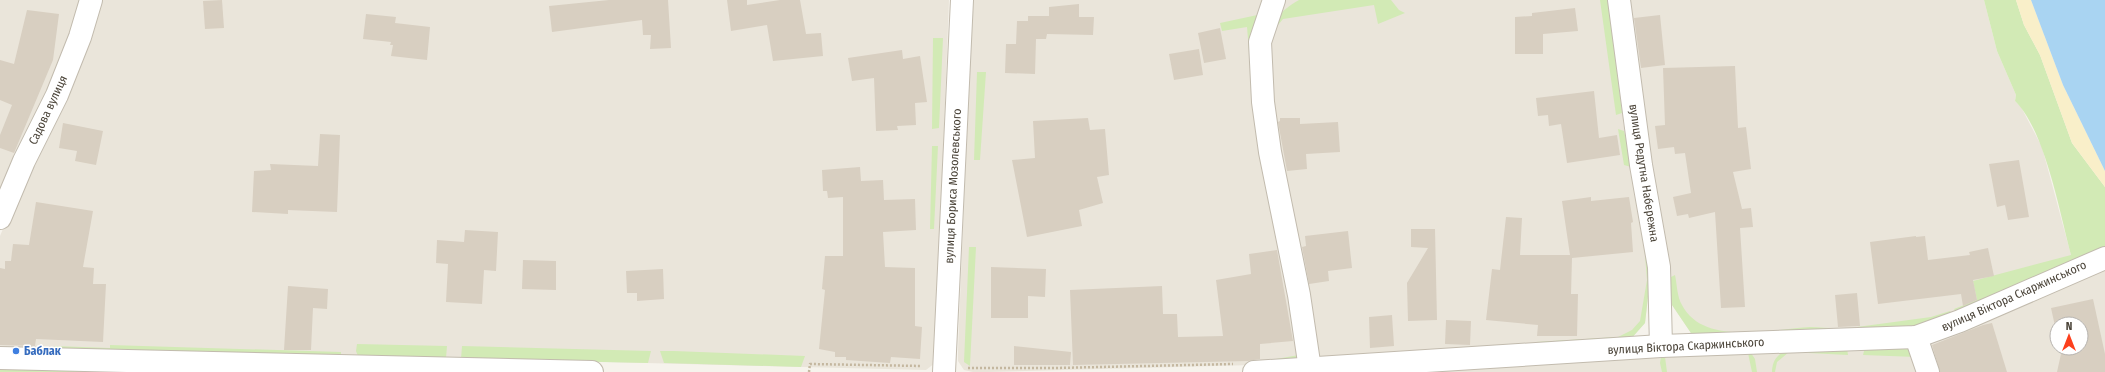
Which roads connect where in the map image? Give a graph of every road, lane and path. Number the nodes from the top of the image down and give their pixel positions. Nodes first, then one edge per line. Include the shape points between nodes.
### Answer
1 (91, 0) edge
2 (962, 0) edge
3 (1274, 0) edge
4 (1619, 0) edge
5 (0, 218) edge
6 (2104, 257) edge
7 (1916, 337) junction
8 (1661, 346) junction
9 (0, 358) edge
10 (944, 367) edge
11 (1246, 368) edge
12 (1310, 369) junction
13 (592, 372) edge
14 (809, 372) edge
15 (1928, 372) edge

1 - 5 street, Садова вулиця via 80,37 57,95 24,160
2 - 10 street, вулиця Бориса Мозолевського
3 - 12 street via 1260,42 1263,102
4 - 8 street, вулиця Редутна Набережна via 1641,165 1659,268
6 - 7 street, вулиця Віктора Скаржинського via 1960,321
7 - 8 street, вулиця Віктора Скаржинського
7 - 15 street
8 - 12 street, вулиця Віктора Скаржинського
9 - 13 street
10 - 11 path via 959,362 968,368 988,369
10 - 14 path via 928,362 924,366 810,364
11 - 12 street, вулиця Віктора Скаржинського

